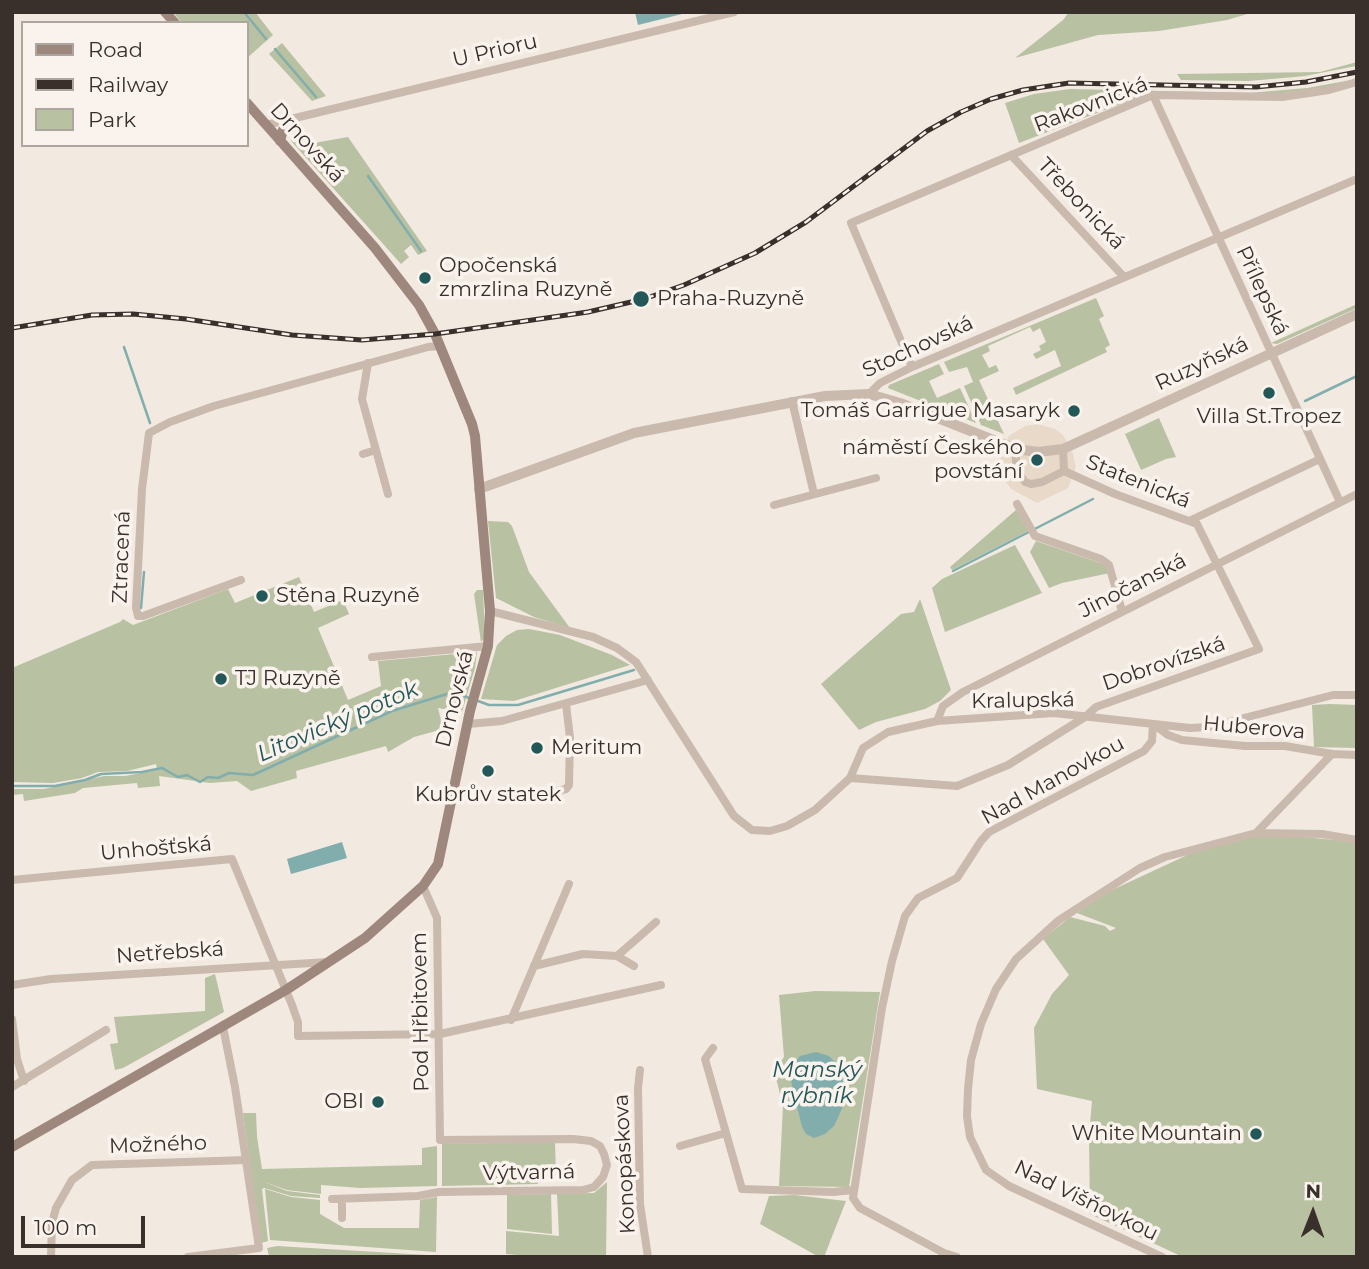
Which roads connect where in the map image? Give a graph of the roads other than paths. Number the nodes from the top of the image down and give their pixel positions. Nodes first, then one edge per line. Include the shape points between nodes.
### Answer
1 (734, 12) edge
2 (1357, 82) edge
3 (1153, 95) junction
4 (248, 104) edge
5 (289, 118) junction
6 (265, 125) junction
7 (281, 141) junction
8 (1011, 155) junction
9 (1357, 179) edge
10 (1218, 238) junction
11 (1124, 277) junction
12 (1357, 314) edge
13 (440, 346) junction
14 (1271, 353) junction
15 (368, 363) junction
16 (912, 367) junction
17 (869, 394) junction
18 (792, 401) junction
19 (1016, 449) junction
20 (1063, 449) junction
21 (376, 450) junction
22 (363, 454) dead end
23 (1320, 459) junction
24 (1064, 471) junction
25 (876, 478) dead end
26 (479, 489) junction
27 (388, 494) dead end
28 (814, 494) junction
29 (1357, 494) edge
30 (1340, 502) junction
31 (1017, 504) dead end
32 (774, 505) dead end
33 (1189, 521) junction
34 (1216, 564) junction
35 (241, 580) dead end
36 (490, 611) junction
37 (1122, 611) junction
38 (488, 646) junction
39 (1259, 649) joint
40 (372, 657) dead end
41 (648, 680) junction
42 (1357, 695) edge
43 (566, 704) junction
44 (1085, 717) junction
45 (937, 721) junction
46 (468, 724) junction
47 (1153, 724) junction
48 (1332, 754) junction
49 (1357, 755) edge
50 (850, 778) junction
51 (535, 796) dead end
52 (1256, 833) junction
53 (1357, 840) edge
54 (12, 880) edge
55 (569, 884) dead end
56 (423, 886) junction
57 (656, 922) dead end
58 (617, 956) junction
59 (331, 962) junction
60 (275, 965) junction
61 (534, 966) junction
62 (634, 966) dead end
63 (12, 985) edge
64 (661, 985) dead end
65 (286, 990) junction
66 (12, 1019) edge
67 (511, 1020) junction
68 (223, 1027) junction
69 (106, 1030) dead end
70 (440, 1034) junction
71 (713, 1048) dead end
72 (640, 1070) dead end
73 (24, 1081) junction
74 (12, 1087) edge
75 (726, 1133) junction
76 (440, 1140) joint
77 (680, 1146) dead end
78 (12, 1147) edge
79 (247, 1160) junction
80 (853, 1190) junction
81 (332, 1199) dead end
82 (342, 1199) junction
83 (342, 1218) dead end
84 (51, 1257) edge
85 (188, 1257) edge
86 (648, 1257) edge
87 (957, 1257) edge
88 (1162, 1257) edge

1 - 5 street, U Prioru
2 - 3 street, Rakovnická via 1282,97
3 - 8 street, Rakovnická
3 - 10 street, Přílepská
4 - 6 main road, Drnovská
5 - 6 street, U Prioru
5 - 7 main road
6 - 7 main road, Drnovská
7 - 13 main road, Drnovská via 393,270 419,305
8 - 11 street, Třebonická
8 - 16 street, Rakovnická via 851,223
9 - 10 street, Stochovská
10 - 11 street, Stochovská
10 - 14 street, Přílepská
11 - 16 street, Stochovská
12 - 14 street, Ruzyňská
13 - 15 street
13 - 26 main road, Drnovská via 474,430
14 - 20 street, Ruzyňská
14 - 23 street, Přílepská
15 - 21 street via 362,399
15 - 35 street, Ztracená via 214,406 149,433 142,489 138,616
16 - 17 street, Stochovská
17 - 18 street, Stochovská
17 - 19 street
18 - 26 street, Stochovská via 634,433
18 - 28 street
19 - 20 street
19 - 24 street via 1016,469 1025,482 1041,482
20 - 24 street
21 - 22 street
21 - 27 street
23 - 30 street, Přílepská
23 - 33 street
24 - 33 street, Statenická
25 - 28 street
26 - 36 main road, Drnovská
28 - 32 street
29 - 30 street, Jinočanská
30 - 34 street, Jinočanská
31 - 37 street via 1035,536 1109,565
33 - 34 street, Statenická via 1197,524
34 - 37 street, Jinočanská
34 - 39 street, Statenická
36 - 38 main road, Drnovská
36 - 41 street via 593,637 636,662
37 - 45 street, Jinočanská via 963,692 943,706
38 - 40 street
38 - 46 main road, Drnovská
39 - 44 street, Dobrovízská via 1096,707
41 - 43 street
41 - 50 street, Kralupská via 734,816 752,830 788,826 815,810
42 - 47 street, Kralupská via 1333,695 1209,727
43 - 46 street via 502,721
43 - 51 street via 569,785
44 - 45 street, Kralupská via 1054,713
44 - 47 street, Kralupská
44 - 50 street, Dobrovízská via 1008,765 957,786
45 - 50 street, Kralupská via 888,732 863,748
46 - 56 main road, Drnovská via 438,864
47 - 48 street, Huberova via 1182,740 1285,746
47 - 80 street, Nad Manovkou via 1152,741 1144,751 989,832 957,878 910,907 884,996
48 - 49 street, Huberova
48 - 52 street
52 - 53 street
52 - 88 street, Nad Višňovkou via 1140,868 1059,920 1016,959 996,989 971,1060 967,1116 970,1137 986,1170 1009,1186
54 - 60 street, Unhošťská via 232,859
55 - 61 street
56 - 59 main road, Drnovská
56 - 70 street, Pod Hřbitovem via 437,918
57 - 58 street
58 - 61 street via 583,954
58 - 62 street
59 - 60 street, Netřebská
59 - 65 main road, Drnovská
60 - 63 street, Netřebská
60 - 65 street
61 - 67 street
64 - 67 street
65 - 68 main road, Drnovská
65 - 70 street via 298,1022 298,1036
66 - 73 street
67 - 70 street
68 - 78 main road, Drnovská
68 - 79 street
69 - 73 street
70 - 76 street, Pod Hřbitovem
71 - 75 street via 705,1059
72 - 86 street, Konopáskova via 640,1204
73 - 74 street
75 - 77 street
75 - 80 street via 742,1189
76 - 82 street, Výtvarná via 584,1139 600,1146 607,1165 594,1187 583,1190
79 - 84 street, Možného via 92,1165 72,1180 59,1202 52,1223
79 - 85 street via 259,1248
80 - 87 street via 860,1208
81 - 82 street, Výtvarná
82 - 83 street

